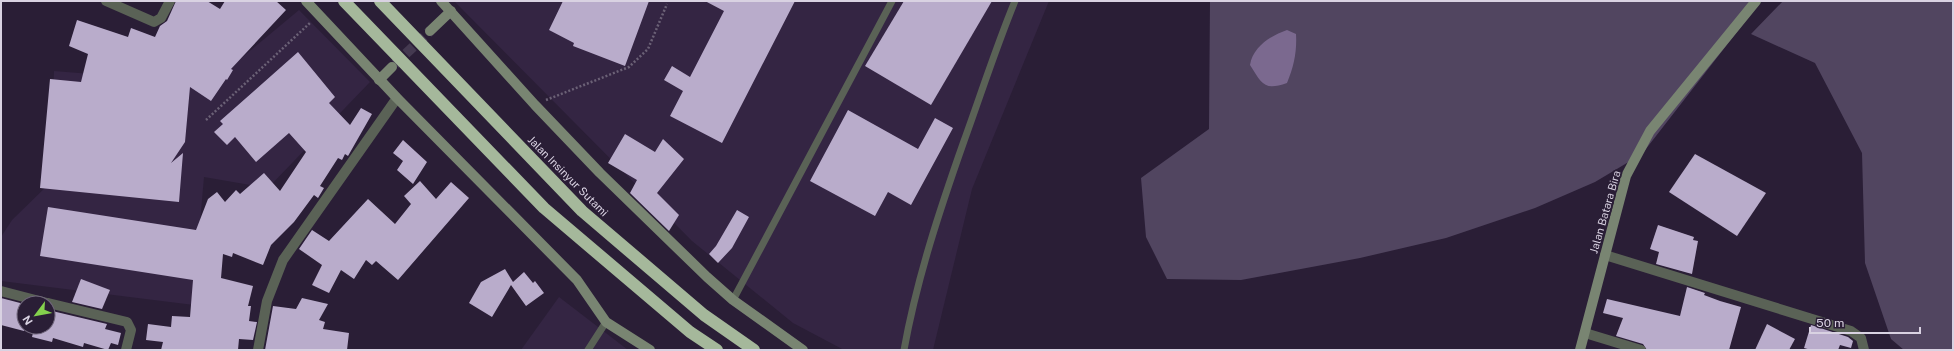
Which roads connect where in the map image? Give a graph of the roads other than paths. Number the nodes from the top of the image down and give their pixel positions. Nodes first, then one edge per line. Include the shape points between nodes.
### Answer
1 (106, 1) edge
2 (170, 1) edge
3 (306, 1) edge
4 (344, 1) edge
5 (380, 1) edge
6 (441, 1) edge
7 (892, 1) edge
8 (1015, 1) edge
9 (1756, 1) edge
10 (451, 11) junction
11 (430, 31) tunnel mouth
12 (392, 67) tunnel mouth
13 (379, 80) junction
14 (396, 98) junction
15 (1605, 255) junction
16 (1, 291) edge
17 (16, 295) edge
18 (733, 300) junction
19 (56, 305) edge
20 (606, 322) junction
21 (1585, 333) junction
22 (126, 350) edge
23 (258, 350) edge
24 (588, 350) edge
25 (650, 350) edge
26 (717, 350) edge
27 (754, 350) edge
28 (803, 350) edge
29 (904, 350) edge
30 (1580, 350) edge
31 (1641, 350) edge
32 (1864, 350) edge

1 - 2 street via 154,22 161,18
3 - 13 street
4 - 26 highway via 544,208 690,332
5 - 27 highway, Jalan Insinyur Sutami via 582,211 704,315
6 - 10 street
7 - 18 lane
8 - 29 lane via 991,61 943,203 919,280
9 - 15 street, Jalan Batara Bira via 1650,131 1626,176
10 - 11 street
10 - 18 street via 600,173
12 - 13 street
13 - 14 street
14 - 20 street via 577,280
14 - 23 street via 283,260 268,301
15 - 21 street, Jalan Batara Bira
15 - 32 street via 1851,331 1861,338
16 - 17 street
18 - 28 street
19 - 22 street via 126,322 131,330
20 - 24 lane
20 - 25 street
21 - 30 street, Jalan Batara Bira
21 - 31 street

